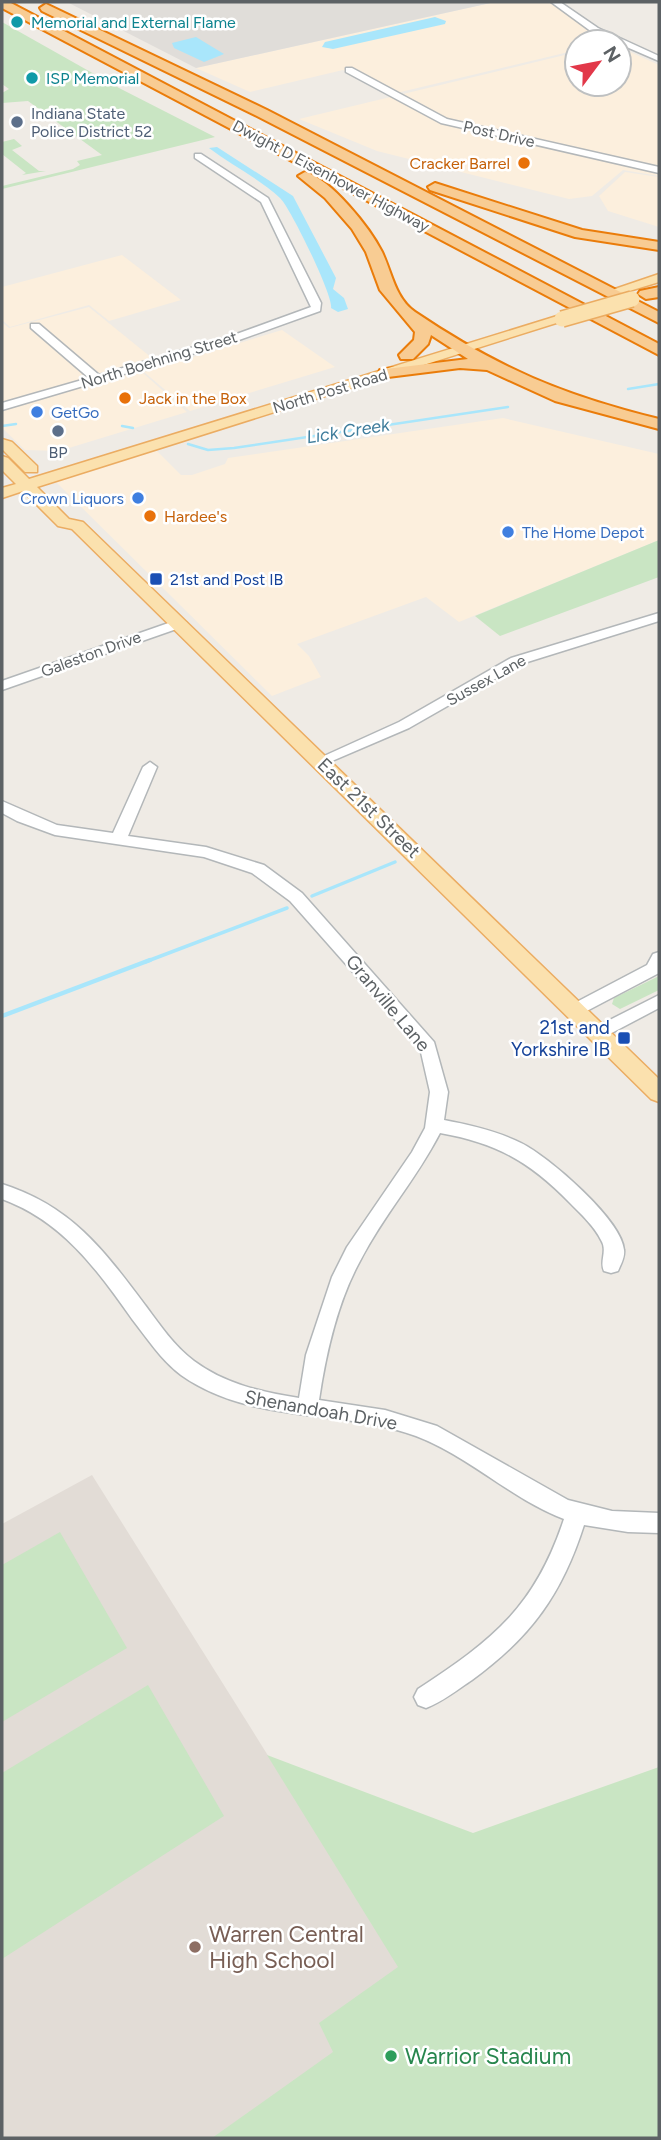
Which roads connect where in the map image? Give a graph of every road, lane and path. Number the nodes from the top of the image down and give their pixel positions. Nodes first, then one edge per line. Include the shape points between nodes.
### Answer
1 (31, 2) edge
2 (555, 2) edge
3 (2, 3) edge
4 (60, 34) junction
5 (659, 51) edge
6 (649, 54) junction
7 (659, 59) edge
8 (349, 70) dead end
9 (262, 113) junction
10 (198, 156) dead end
11 (659, 170) edge
12 (659, 246) edge
13 (659, 278) edge
14 (649, 294) edge
15 (406, 312) junction
16 (556, 315) junction
17 (659, 318) edge
18 (35, 326) dead end
19 (659, 331) edge
20 (460, 345) junction
21 (659, 350) edge
22 (407, 355) junction
23 (490, 365) junction
24 (386, 374) junction
25 (97, 379) junction
26 (2, 407) edge
27 (659, 424) edge
28 (122, 441) junction
29 (2, 444) edge
30 (139, 451) junction
31 (2, 461) edge
32 (24, 478) edge
33 (2, 493) edge
34 (659, 617) edge
35 (180, 623) junction
36 (2, 686) edge
37 (320, 761) junction
38 (150, 766) dead end
39 (2, 806) edge
40 (118, 840) junction
41 (659, 958) edge
42 (659, 1001) edge
43 (575, 1010) junction
44 (598, 1033) junction
45 (659, 1093) edge
46 (434, 1125) junction
47 (2, 1191) edge
48 (611, 1265) dead end
49 (307, 1408) junction
50 (577, 1513) junction
51 (659, 1522) edge
52 (426, 1697) dead end

1 - 9 highway
1 - 19 highway, Dwight D Eisenhower Highway
2 - 6 street via 596,30
3 - 4 highway, Dwight D Eisenhower Highway
4 - 15 highway via 285,164 330,195 365,236 388,290
4 - 21 highway, Dwight D Eisenhower Highway
5 - 6 street
6 - 7 street
8 - 11 street, Post Drive via 444,121
9 - 12 highway via 367,161 465,198 580,234
9 - 17 highway
10 - 25 street, North Boehning Street via 265,200 316,303 314,310
13 - 16 main road, North Post Road
14 - 16 main road, North Post Road, bridge
15 - 20 highway
15 - 22 highway via 424,335
16 - 20 main road, North Post Road
18 - 25 street
20 - 22 main road, North Post Road
20 - 23 highway
20 - 24 main road, North Post Road
22 - 28 main road, North Post Road
23 - 24 highway via 460,363
23 - 27 highway via 542,390
24 - 30 main road, North Post Road
25 - 26 street, North Boehning Street
28 - 30 main road
28 - 32 main road, North Post Road
29 - 32 main road, East 21st Street via 7,444
30 - 32 main road, North Post Road
31 - 32 main road, East 21st Street
32 - 33 main road, North Post Road
32 - 35 main road, East 21st Street via 64,523 77,525
34 - 37 street, Sussex Lane via 516,661 404,725
35 - 36 street, Galeston Drive
35 - 37 main road, East 21st Street
37 - 43 main road, East 21st Street
38 - 40 street
39 - 40 street, Granville Lane via 43,827
40 - 46 street, Granville Lane via 230,858 288,889 426,1042 438,1081
41 - 43 street via 653,969
42 - 44 street
43 - 44 main road, East 21st Street
44 - 45 main road, East 21st Street
46 - 48 street via 493,1139 540,1165 608,1234 615,1248
46 - 49 street, Granville Lane via 424,1150 342,1277 316,1355
47 - 49 street, Shenandoah Drive via 41,1207 81,1236 165,1348 200,1377 239,1396
49 - 50 street, Shenandoah Drive via 393,1420 428,1432 454,1443 536,1496
50 - 51 street, Shenandoah Drive via 619,1522
50 - 52 street via 556,1573 524,1622 487,1657

